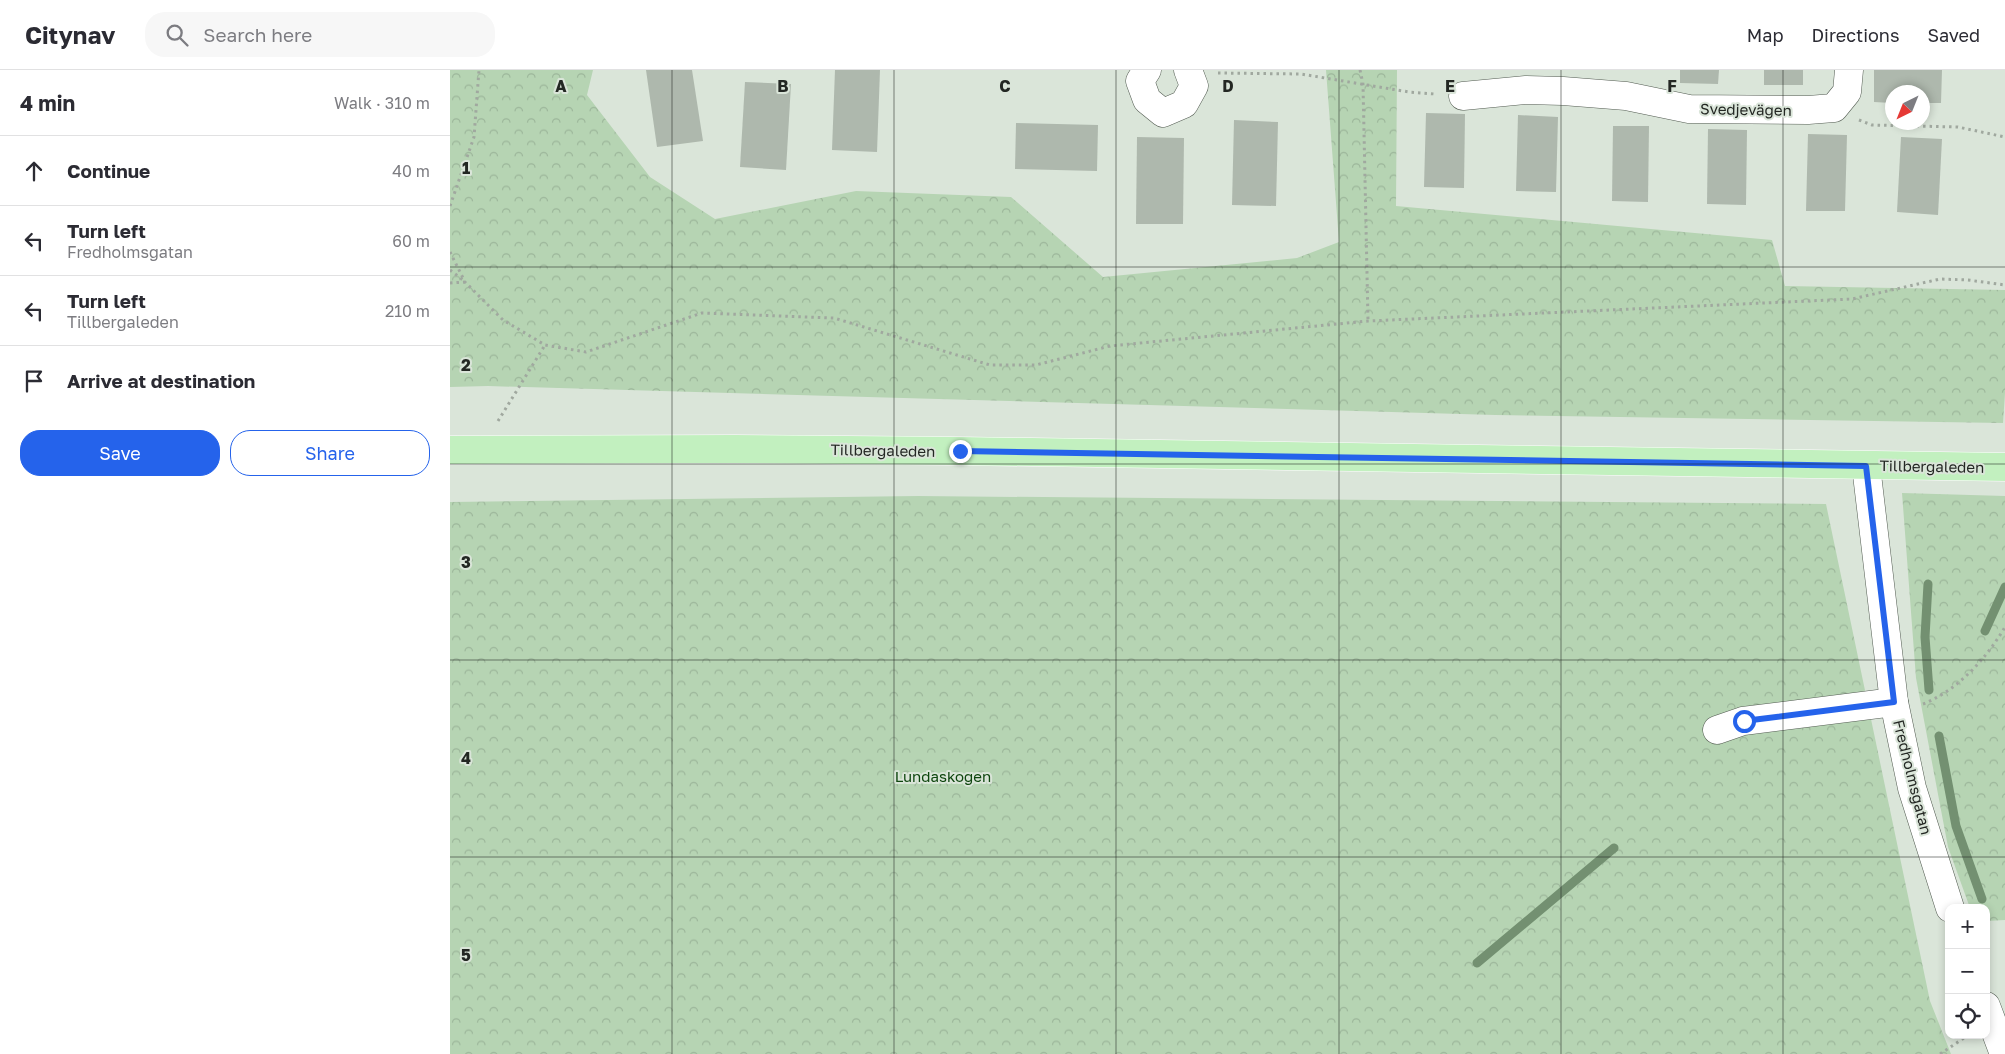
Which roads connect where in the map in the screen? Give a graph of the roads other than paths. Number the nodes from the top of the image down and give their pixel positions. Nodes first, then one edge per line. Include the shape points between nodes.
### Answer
1 (1147, 70) edge
2 (1849, 70) edge
3 (1198, 72) edge
4 (1526, 80) edge
5 (1463, 96) road end
6 (450, 450) edge
7 (1866, 466) junction
8 (2005, 467) edge
9 (1895, 708) junction
10 (1716, 730) dead end
11 (1949, 904) edge
12 (1990, 1017) edge
13 (2004, 1054) edge

1 - 3 street via 1140,81 1147,100 1163,112 1184,104
2 - 4 street, Svedjevägen via 1848,92 1834,108 1808,110 1689,108
4 - 5 street, Svedjevägen
6 - 7 main road, Tillbergaleden via 921,451
7 - 8 main road, Tillbergaleden
7 - 9 street, Fredholmsgatan
9 - 10 street via 1744,721
9 - 11 street, Fredholmsgatan via 1912,788
12 - 13 street

